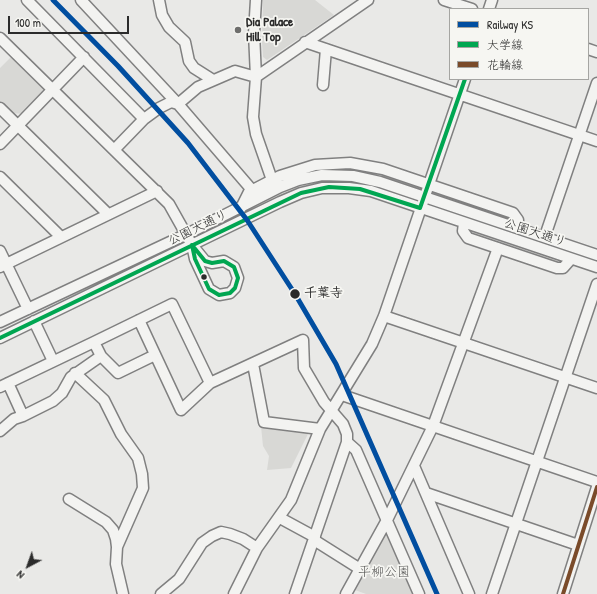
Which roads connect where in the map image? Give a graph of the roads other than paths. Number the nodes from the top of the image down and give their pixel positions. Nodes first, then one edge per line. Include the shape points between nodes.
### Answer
1 (27, 0) edge
2 (81, 0) edge
3 (160, 0) edge
4 (256, 0) edge
5 (368, 0) edge
6 (444, 0) edge
7 (469, 8) edge
8 (0, 38) edge
9 (305, 42) junction
10 (326, 49) junction
11 (84, 57) junction
12 (256, 76) junction
13 (213, 80) junction
14 (465, 80) edge
15 (597, 83) edge
16 (323, 85) dead end
17 (52, 89) junction
18 (460, 95) junction
19 (178, 104) junction
20 (0, 108) edge
21 (144, 119) junction
22 (18, 125) junction
23 (580, 135) junction
24 (597, 141) edge
25 (0, 144) edge
26 (114, 150) junction
27 (0, 177) edge
28 (272, 180) junction
29 (429, 184) junction
30 (252, 190) junction
31 (157, 191) junction
32 (425, 196) junction
33 (240, 208) junction
34 (420, 208) junction
35 (108, 214) junction
36 (464, 223) junction
37 (518, 227) junction
38 (187, 234) junction
39 (545, 236) junction
40 (61, 237) junction
41 (192, 245) junction
42 (498, 248) junction
43 (0, 251) edge
44 (597, 254) edge
45 (571, 258) junction
46 (3, 265) edge
47 (597, 267) edge
48 (597, 284) edge
49 (28, 309) junction
50 (384, 316) junction
51 (139, 320) junction
52 (34, 321) junction
53 (0, 322) edge
54 (0, 338) edge
55 (94, 342) junction
56 (464, 342) junction
57 (155, 355) junction
58 (101, 356) junction
59 (53, 361) junction
60 (253, 364) junction
61 (75, 373) junction
62 (566, 378) junction
63 (210, 383) junction
64 (4, 385) edge
65 (597, 388) edge
66 (342, 395) junction
67 (331, 408) junction
68 (23, 416) junction
69 (433, 426) junction
70 (320, 429) junction
71 (0, 431) edge
72 (347, 442) junction
73 (537, 462) junction
74 (414, 466) junction
75 (597, 482) edge
76 (597, 487) edge
77 (426, 493) junction
78 (69, 499) dead end
79 (280, 518) junction
80 (387, 520) junction
81 (516, 524) junction
82 (314, 538) junction
83 (578, 545) junction
84 (117, 547) junction
85 (257, 548) junction
86 (360, 569) junction
87 (124, 594) edge
88 (161, 594) edge
89 (234, 594) edge
90 (295, 594) edge
91 (346, 594) edge
92 (419, 594) edge
93 (469, 594) edge
94 (492, 594) edge
95 (562, 594) edge

1 - 11 street
2 - 19 street
3 - 13 street via 162,15 169,27 184,42 189,61 194,68
4 - 12 street
5 - 9 street
6 - 7 street
8 - 17 street
9 - 10 street
9 - 12 street
10 - 16 street
10 - 18 street
11 - 17 street
11 - 21 street
12 - 13 street via 235,71
12 - 28 street via 253,117 256,134
13 - 19 street via 198,87
14 - 18 street
15 - 23 street
17 - 22 street
17 - 26 street
18 - 23 street
18 - 29 street
19 - 21 street via 171,102
19 - 30 street
20 - 22 street
21 - 26 street
22 - 25 street
22 - 35 street
23 - 24 street
23 - 39 street
26 - 31 street
27 - 40 street
28 - 29 street via 315,165 350,164 383,169
28 - 30 street
29 - 32 street
29 - 37 street via 512,213 518,220
30 - 33 street
31 - 35 street
31 - 38 street via 169,204
32 - 33 street, 公園大通り via 366,178 330,174 291,182
32 - 34 street
32 - 37 street, 公園大通り
33 - 38 street, 公園大通り
34 - 36 street, 公園大通り
34 - 41 street, 公園大通り via 360,189 315,189 280,202
34 - 50 street
35 - 40 street
36 - 42 street via 463,231 466,236
36 - 45 street, 公園大通り
37 - 39 street, 公園大通り
38 - 41 street
38 - 49 street, 公園大通り
39 - 44 street, 公園大通り
40 - 46 street
41 - 41 street via 205,261 224,261 234,267 238,278 235,288 230,293 219,295 209,289 195,259
41 - 52 street, 公園大通り
42 - 45 street via 557,268 564,268
42 - 56 street
43 - 46 street
45 - 47 street, 公園大通り
46 - 49 street
48 - 62 street
49 - 53 street, 公園大通り
50 - 56 street
50 - 66 street via 367,354
51 - 55 street
51 - 57 street
51 - 63 street via 172,304
52 - 54 street, 公園大通り
52 - 59 street
55 - 58 street
55 - 59 street
56 - 62 street
56 - 69 street
57 - 58 street via 118,373
57 - 63 street via 181,410
58 - 61 street
59 - 64 street
60 - 63 street
60 - 67 street via 302,340 304,368 319,395
60 - 70 street via 264,422
61 - 68 street via 62,393 53,401
61 - 84 street via 104,400 121,434 138,458 143,488
62 - 65 street
62 - 73 street
64 - 68 street
66 - 67 street
66 - 69 street
67 - 70 street
67 - 72 street via 343,424
68 - 71 street via 14,419
69 - 73 street
69 - 74 street
70 - 79 street via 291,500
72 - 80 street via 356,450
72 - 82 street
73 - 75 street
73 - 81 street
74 - 77 street
74 - 80 street
76 - 83 street
77 - 81 street
77 - 93 street
78 - 84 street via 106,522 116,539
79 - 82 street
79 - 85 street
80 - 86 street
80 - 92 street
81 - 83 street
81 - 94 street
82 - 86 street
82 - 90 street
83 - 95 street
84 - 87 street via 116,564
85 - 88 street via 243,538 230,534 221,532 212,536 202,543 179,579
85 - 89 street
86 - 91 street

